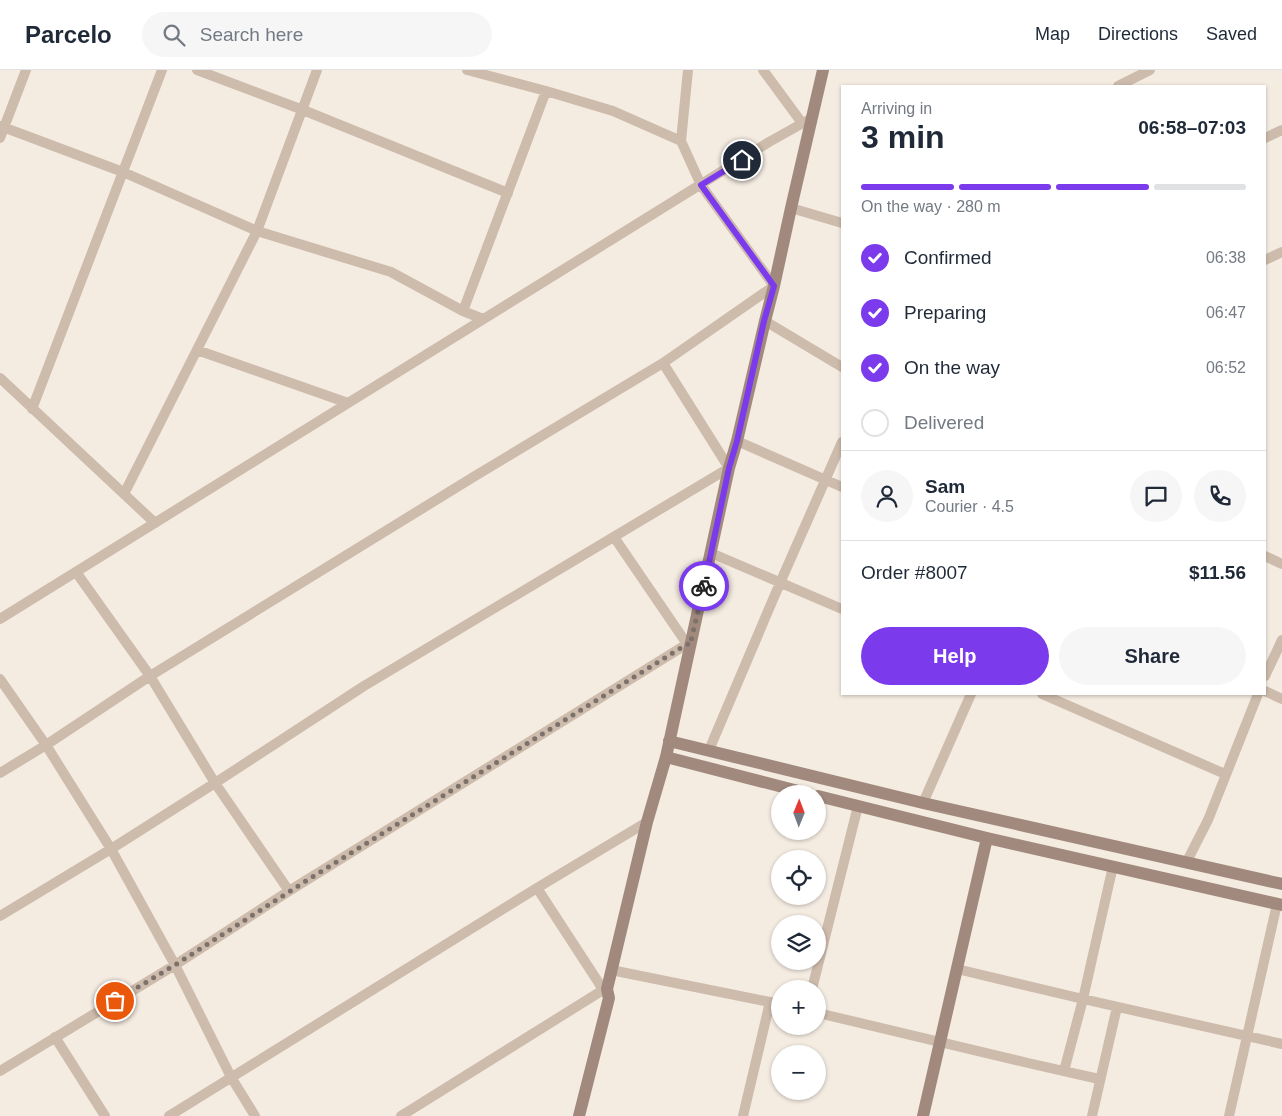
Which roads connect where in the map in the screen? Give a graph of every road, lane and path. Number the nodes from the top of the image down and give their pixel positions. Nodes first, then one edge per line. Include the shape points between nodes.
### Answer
1 (26, 70) edge
2 (162, 70) edge
3 (197, 70) edge
4 (317, 70) edge
5 (467, 70) edge
6 (688, 70) edge
7 (763, 70) edge
8 (823, 70) edge
9 (1150, 70) edge
10 (1120, 85) edge
11 (546, 91) junction
12 (303, 110) junction
13 (807, 120) junction
14 (2, 127) edge
15 (1282, 130) edge
16 (0, 138) edge
17 (1266, 138) edge
18 (681, 142) junction
19 (123, 172) junction
20 (701, 185) junction
21 (508, 193) junction
22 (791, 208) junction
23 (841, 223) edge
24 (257, 231) junction
25 (1282, 252) edge
26 (1266, 260) edge
27 (774, 286) junction
28 (463, 311) junction
29 (483, 319) junction
30 (764, 321) junction
31 (197, 350) junction
32 (662, 363) junction
33 (841, 366) edge
34 (0, 378) edge
35 (348, 403) junction
36 (32, 409) junction
37 (737, 441) junction
38 (841, 444) edge
39 (729, 468) junction
40 (825, 479) junction
41 (841, 487) edge
42 (124, 494) junction
43 (155, 523) junction
44 (614, 537) junction
45 (711, 553) junction
46 (1266, 556) edge
47 (1282, 564) edge
48 (76, 572) junction
49 (780, 583) junction
50 (841, 609) edge
51 (0, 619) edge
52 (1282, 640) edge
53 (689, 644) junction
54 (1266, 674) edge
55 (150, 676) junction
56 (0, 679) edge
57 (1266, 692) edge
58 (971, 695) edge
59 (1044, 695) edge
60 (1258, 695) edge
61 (1282, 699) edge
62 (669, 741) junction
63 (46, 745) junction
64 (709, 750) junction
65 (666, 757) junction
66 (0, 773) edge
67 (1226, 774) junction
68 (216, 783) junction
69 (775, 785) edge
70 (826, 798) edge
71 (923, 804) junction
72 (858, 806) junction
73 (647, 822) junction
74 (987, 838) junction
75 (110, 849) junction
76 (1186, 863) junction
77 (1113, 866) junction
78 (1282, 884) edge
79 (537, 888) junction
80 (289, 892) junction
81 (1280, 904) edge
82 (0, 916) edge
83 (175, 965) junction
84 (957, 969) junction
85 (611, 970) junction
86 (814, 980) edge
87 (606, 992) junction
88 (1083, 999) junction
89 (771, 1002) edge
90 (1117, 1007) junction
91 (826, 1015) edge
92 (771, 1017) edge
93 (1248, 1036) junction
94 (55, 1037) junction
95 (940, 1042) junction
96 (1282, 1044) edge
97 (0, 1071) edge
98 (1064, 1071) junction
99 (231, 1078) junction
100 (1100, 1079) junction
101 (105, 1116) edge
102 (170, 1116) edge
103 (255, 1116) edge
104 (401, 1116) edge
105 (579, 1116) edge
106 (743, 1116) edge
107 (923, 1116) edge
108 (1092, 1116) edge
109 (1230, 1116) edge

1 - 14 street
2 - 19 street
3 - 12 street
4 - 12 street
5 - 11 street
6 - 18 street
7 - 13 street
8 - 13 street
9 - 10 street
11 - 18 street via 613,111
11 - 21 street
12 - 21 street
12 - 24 street
13 - 20 street
13 - 22 street
14 - 16 street
14 - 19 street
15 - 17 street
18 - 20 street
19 - 24 street
19 - 36 street
20 - 27 street
20 - 29 street
21 - 28 street
22 - 23 street
22 - 27 street
24 - 28 street via 391,272
24 - 31 street
25 - 26 street
27 - 30 street
27 - 32 street
28 - 29 street
29 - 35 street
30 - 33 street
30 - 37 street
31 - 35 street
31 - 42 street
32 - 39 street
32 - 55 street
34 - 36 street
35 - 43 street
36 - 42 street
37 - 39 street
37 - 40 street
38 - 40 street
39 - 44 street
39 - 45 street
40 - 41 street
40 - 49 street
42 - 43 street
43 - 48 street
44 - 53 street
44 - 68 street via 364,686
45 - 49 street
45 - 53 street
46 - 47 street
48 - 51 street
48 - 55 street
49 - 50 street
49 - 64 street
52 - 54 street
53 - 62 street
53 - 80 street
55 - 63 street
55 - 68 street
56 - 63 street
57 - 61 street
58 - 71 street
59 - 67 street
60 - 67 street
62 - 64 street
62 - 65 street
63 - 66 street
63 - 75 street
64 - 71 street
65 - 69 street
65 - 73 street
67 - 76 street
68 - 75 street
68 - 80 street
70 - 72 street
71 - 76 street
72 - 74 street
72 - 86 street
73 - 79 street
73 - 85 street
74 - 77 street
74 - 84 street
75 - 82 street
75 - 83 street
76 - 78 street
77 - 81 street
77 - 88 street
79 - 87 street
79 - 99 street
80 - 83 street
81 - 93 street
83 - 94 street
83 - 99 street
84 - 88 street
84 - 95 street
85 - 87 street
85 - 89 street
87 - 104 street
87 - 105 street
88 - 90 street
88 - 98 street
90 - 93 street
90 - 100 street
91 - 95 street
92 - 106 street
93 - 96 street
93 - 109 street
94 - 97 street
94 - 101 street
95 - 98 street
95 - 107 street
98 - 100 street
99 - 102 street
99 - 103 street
100 - 108 street

